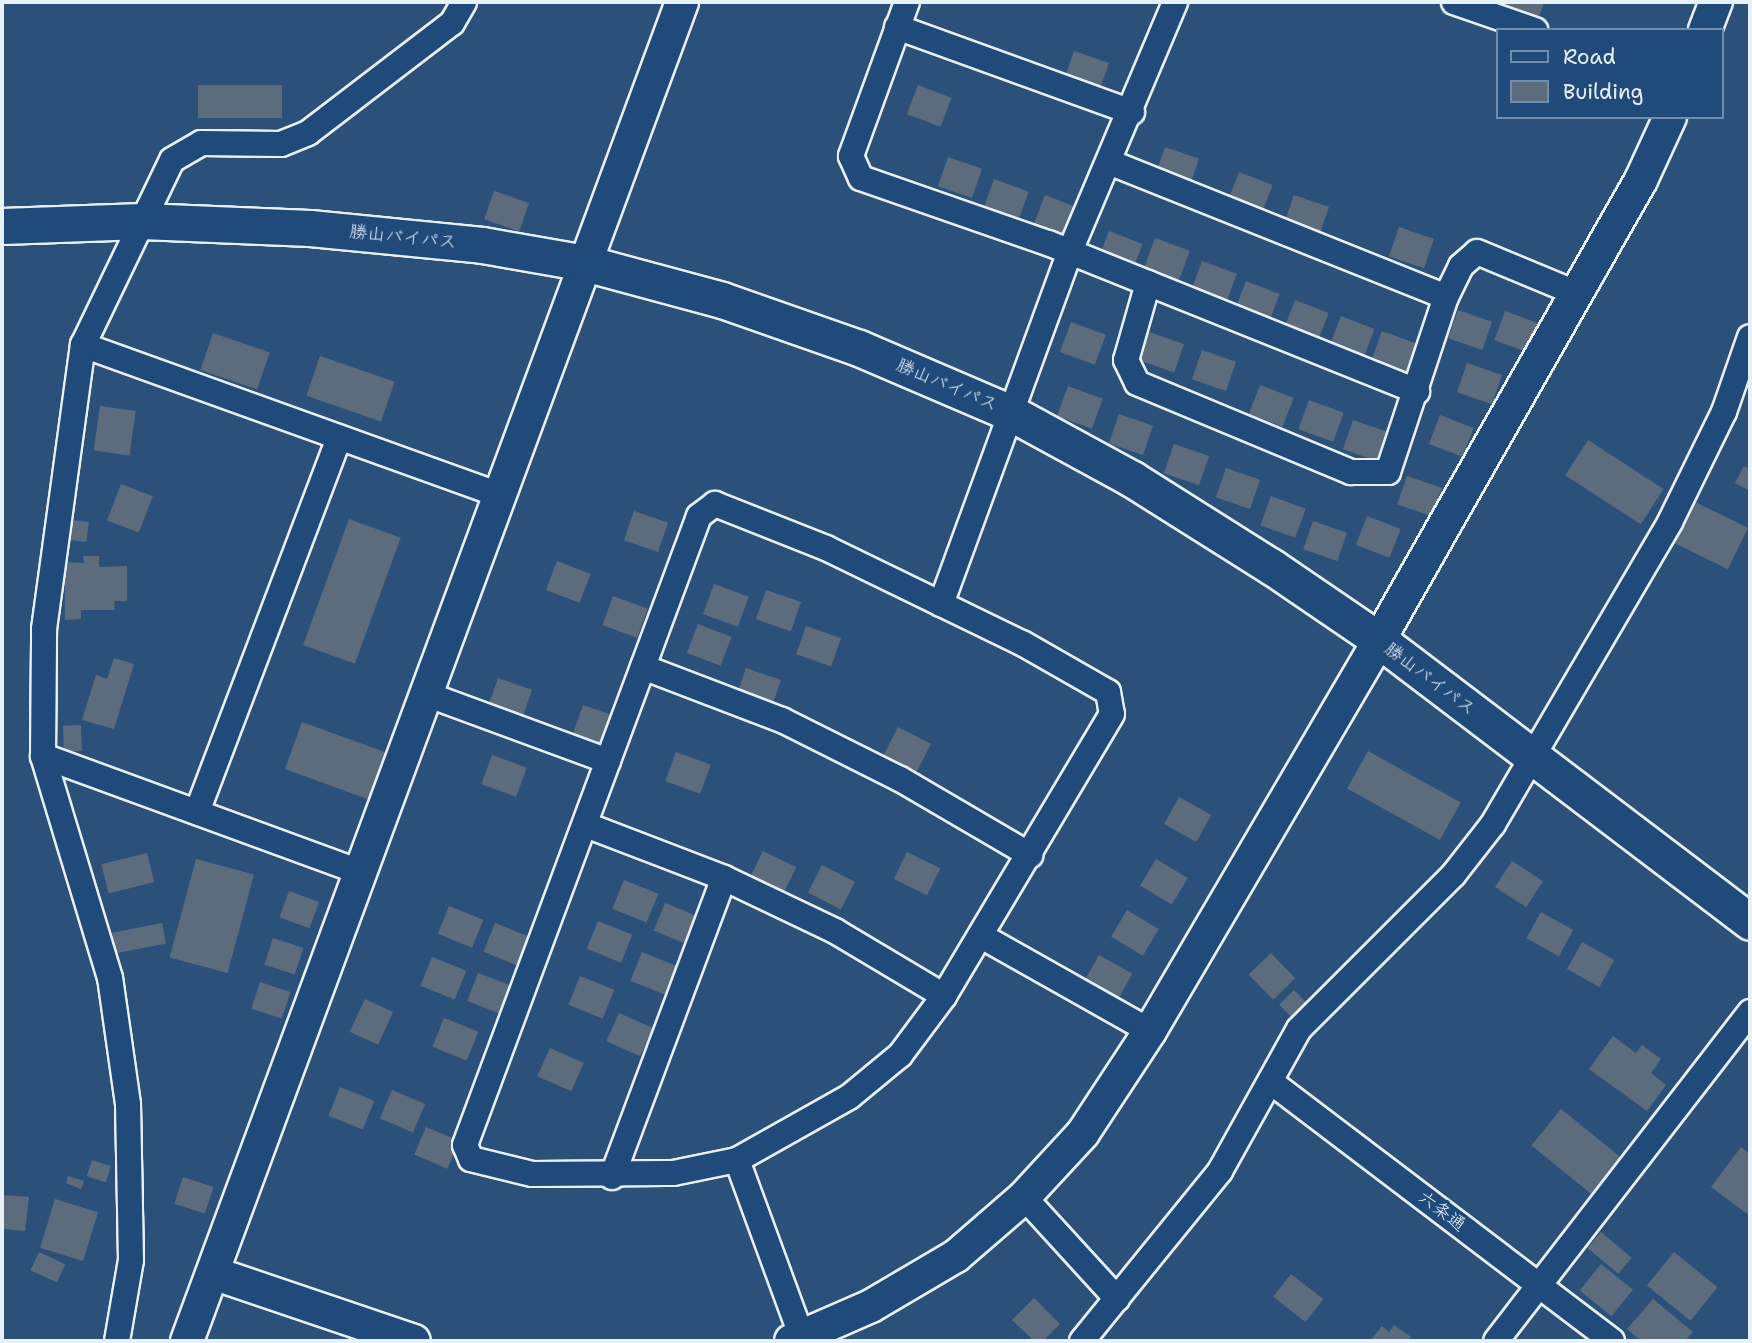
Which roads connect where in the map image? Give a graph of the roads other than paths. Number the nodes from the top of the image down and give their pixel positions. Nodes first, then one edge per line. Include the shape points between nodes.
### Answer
1 (464, 2) edge
2 (682, 2) edge
3 (907, 2) edge
4 (1175, 2) edge
5 (1454, 2) edge
6 (1716, 2) edge
7 (897, 27) junction
8 (1529, 28) edge
9 (1707, 28) edge
10 (1132, 112) junction
11 (1669, 119) edge
12 (1110, 162) junction
13 (142, 220) junction
14 (2, 226) edge
15 (1070, 251) junction
16 (585, 263) junction
17 (1148, 283) junction
18 (1576, 293) junction
19 (1446, 297) junction
20 (1750, 337) edge
21 (83, 345) junction
22 (1417, 391) junction
23 (1011, 413) junction
24 (339, 438) junction
25 (502, 496) junction
26 (941, 604) junction
27 (1379, 640) junction
28 (643, 667) junction
29 (426, 694) junction
30 (43, 756) junction
31 (1531, 756) junction
32 (608, 761) junction
33 (197, 812) junction
34 (586, 825) junction
35 (1030, 855) junction
36 (362, 873) junction
37 (724, 878) junction
38 (1750, 922) edge
39 (983, 937) junction
40 (944, 996) junction
41 (1750, 1012) edge
42 (1150, 1031) junction
43 (1271, 1082) junction
44 (737, 1160) junction
45 (612, 1177) junction
46 (1024, 1197) junction
47 (213, 1273) junction
48 (1540, 1285) junction
49 (1117, 1299) junction
50 (796, 1340) edge
51 (117, 1341) edge
52 (187, 1341) edge
53 (414, 1341) edge
54 (1082, 1341) edge
55 (1496, 1341) edge
56 (1612, 1341) edge

1 - 13 street via 452,23 308,133 281,144 201,142 172,160
2 - 16 street
3 - 7 street
4 - 10 street
5 - 8 street
6 - 9 street
7 - 10 street
7 - 15 street via 852,156 861,177
10 - 12 street
11 - 18 street via 1641,180
12 - 15 street
12 - 19 street
13 - 14 main road, 勝山バイパス
13 - 16 main road, 勝山バイパス via 310,228 482,246
13 - 21 street
15 - 17 street
15 - 23 street
16 - 23 main road, 勝山バイパス via 722,300 846,343
16 - 25 street
17 - 22 street
17 - 22 street via 1126,360 1137,383 1351,472 1388,472
18 - 19 street via 1476,253 1461,266
18 - 27 street
19 - 22 street
20 - 31 street via 1724,412 1670,522
21 - 24 street
21 - 30 street via 44,629
23 - 26 street
23 - 27 main road, 勝山バイパス via 1132,479
24 - 25 street
24 - 33 street
25 - 29 street
26 - 28 street via 826,548 715,504 699,516
26 - 35 street via 1108,692 1112,714
27 - 31 main road, 勝山バイパス
27 - 42 street
28 - 32 street
28 - 35 street via 782,720 900,779
29 - 32 street
29 - 36 street
30 - 33 street
30 - 51 street via 110,978 128,1104 131,1260
31 - 38 main road, 勝山バイパス
31 - 43 street via 1493,824 1454,874 1299,1029
32 - 34 street
33 - 36 street
34 - 37 street
34 - 45 street via 465,1145 471,1159 532,1174
35 - 39 street
36 - 47 street
37 - 40 street via 835,931
37 - 45 street
39 - 40 street
39 - 42 street
40 - 44 street via 900,1055 849,1097
41 - 48 street
42 - 46 street via 1083,1133
43 - 48 street, 六条通
43 - 49 street via 1220,1171
44 - 45 street via 673,1173
44 - 50 street
46 - 49 street
46 - 50 street via 956,1256 871,1306
47 - 52 street
47 - 53 street
48 - 55 street
48 - 56 street, 六条通
49 - 54 street

